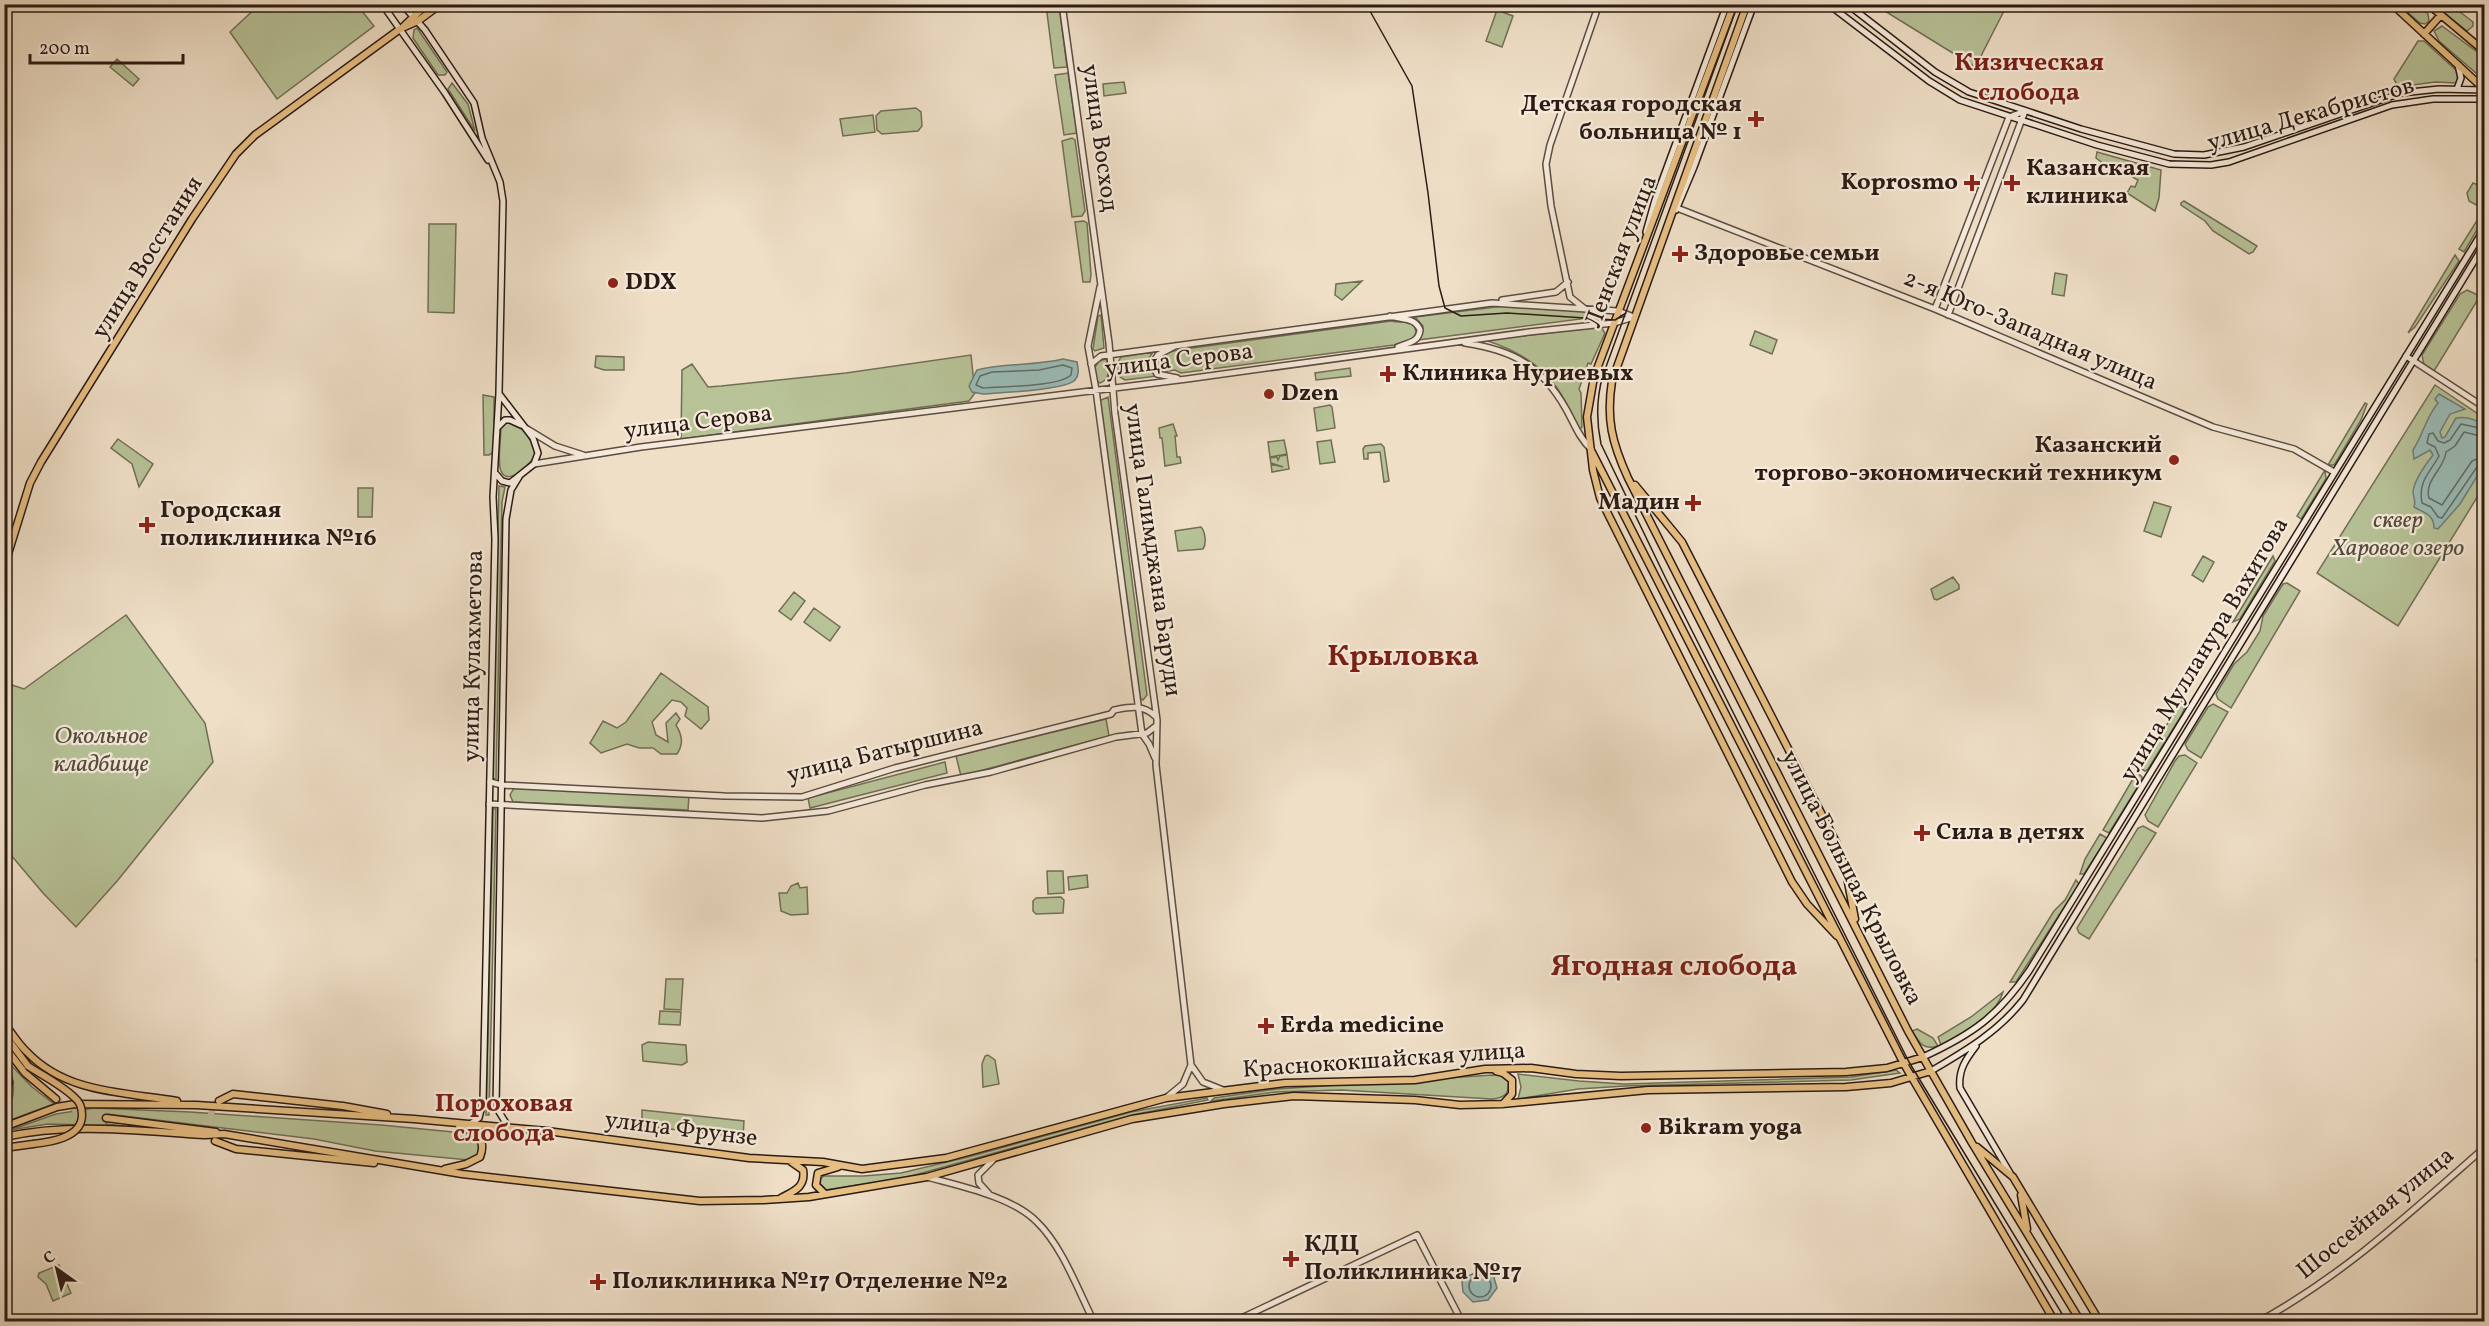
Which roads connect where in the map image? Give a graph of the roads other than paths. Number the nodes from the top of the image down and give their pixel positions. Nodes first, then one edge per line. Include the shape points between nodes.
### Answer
1 (382, 4) edge
2 (402, 4) edge
3 (427, 4) edge
4 (441, 4) edge
5 (1062, 4) edge
6 (1599, 4) edge
7 (1727, 4) edge
8 (1734, 4) edge
9 (1746, 4) edge
10 (1754, 4) edge
11 (1828, 4) edge
12 (1847, 4) edge
13 (2392, 4) edge
14 (2428, 4) edge
15 (2440, 16) junction
16 (415, 19) junction
17 (400, 29) junction
18 (2424, 34) junction
19 (2484, 51) edge
20 (2456, 63) junction
21 (2457, 89) junction
22 (2484, 90) edge
23 (2484, 99) edge
24 (2025, 111) junction
25 (2009, 117) junction
26 (2021, 121) junction
27 (500, 182) junction
28 (1677, 208) junction
29 (1670, 219) junction
30 (2484, 229) edge
31 (1960, 243) junction
32 (2484, 245) edge
33 (1973, 248) junction
34 (1640, 255) junction
35 (1101, 276) junction
36 (1568, 282) junction
37 (1492, 303) junction
38 (1935, 309) junction
39 (1587, 310) junction
40 (1618, 311) junction
41 (1387, 315) junction
42 (1948, 315) junction
43 (1634, 317) junction
44 (1614, 323) junction
45 (1458, 342) junction
46 (1182, 343) junction
47 (1391, 350) junction
48 (1111, 354) junction
49 (2406, 356) junction
50 (2413, 363) junction
51 (1091, 364) junction
52 (1187, 379) junction
53 (1113, 388) junction
54 (1096, 390) junction
55 (499, 393) junction
56 (2484, 407) edge
57 (525, 428) junction
58 (497, 429) junction
59 (1613, 438) joint
60 (1591, 449) junction
61 (585, 455) junction
62 (534, 464) junction
63 (495, 472) junction
64 (2334, 472) junction
65 (519, 477) junction
66 (1628, 478) junction
67 (4, 567) edge
68 (1140, 707) junction
69 (1156, 721) junction
70 (1142, 734) junction
71 (1156, 765) junction
72 (490, 782) junction
73 (502, 785) junction
74 (489, 804) junction
75 (502, 805) junction
76 (1856, 926) junction
77 (1837, 936) junction
78 (4, 1023) edge
79 (4, 1034) edge
80 (1980, 1042) junction
81 (4, 1047) edge
82 (1923, 1057) junction
83 (4, 1064) edge
84 (1904, 1064) junction
85 (1191, 1065) junction
86 (1485, 1069) junction
87 (1931, 1071) junction
88 (1911, 1078) junction
89 (1223, 1090) junction
90 (1166, 1098) junction
91 (56, 1099) tunnel mouth
92 (219, 1101) dead end
93 (1502, 1104) junction
94 (196, 1105) junction
95 (4, 1107) edge
96 (106, 1118) tunnel mouth
97 (414, 1119) junction
98 (453, 1124) junction
99 (470, 1124) junction
100 (4, 1127) edge
101 (509, 1128) junction
102 (224, 1134) junction
103 (4, 1137) edge
104 (214, 1141) dead end
105 (1972, 1143) junction
106 (4, 1148) edge
107 (2484, 1149) edge
108 (998, 1157) junction
109 (946, 1158) joint
110 (788, 1160) junction
111 (408, 1166) junction
112 (842, 1167) junction
113 (442, 1170) junction
114 (927, 1177) junction
115 (2013, 1177) junction
116 (2021, 1191) junction
117 (825, 1194) junction
118 (993, 1197) junction
119 (777, 1199) junction
120 (2027, 1232) junction
121 (1094, 1322) edge
122 (1233, 1322) edge
123 (1462, 1322) edge
124 (2055, 1322) edge
125 (2081, 1322) edge
126 (2100, 1322) edge
127 (2258, 1322) edge

1 - 17 street, улица Кулахметова
2 - 16 street, улица Кулахметова
3 - 16 main road, улица Восстания
4 - 16 main road, улица Восстания
5 - 35 street, улица Восход
6 - 36 street via 1546,164
7 - 34 street via 1655,200
8 - 34 main road, Ленская улица
9 - 29 main road, Ленская улица
10 - 28 street
11 - 25 street, улица Декабристов via 1945,92
12 - 24 street, улица Декабристов via 1953,84
13 - 18 main road
14 - 15 main road
15 - 18 main road
15 - 19 main road
16 - 17 main road, улица Восстания
16 - 27 street, улица Кулахметова via 474,103 482,138
17 - 27 street, улица Кулахметова
17 - 67 main road, улица Восстания via 255,135 236,154 40,463
18 - 20 main road
20 - 21 street via 2461,70
20 - 22 main road
21 - 22 street, улица Декабристов
21 - 24 street, улица Декабристов via 2401,93 2244,147 2204,155 2149,148
23 - 26 street, улица Декабристов via 2433,99 2392,105 2250,156 2211,165 2169,164
24 - 25 street
24 - 26 street
25 - 26 street, улица Декабристов
25 - 31 street
26 - 33 street
27 - 55 street, улица Кулахметова via 503,201
28 - 29 street
28 - 38 street, 2-я Юго-Западная улица
29 - 43 main road, Ленская улица
30 - 49 street, улица Мулланура Вахитова
31 - 33 street
31 - 38 street
32 - 50 street, улица Мулланура Вахитова
33 - 42 street
34 - 40 main road, Ленская улица
35 - 48 street, улица Восход
35 - 51 street, улица Восход via 1088,346
36 - 37 street, улица Серова via 1556,292
36 - 39 street via 1570,297
37 - 39 street, улица Серова
37 - 41 street, улица Серова
38 - 42 street, 2-я Юго-Западная улица
39 - 40 street, улица Серова
40 - 43 street, улица Серова
40 - 44 main road, Ленская улица
41 - 46 street, улица Серова
41 - 47 street via 1410,320 1420,330 1415,341
42 - 64 street, 2-я Юго-Западная улица via 2213,427 2294,449
43 - 44 street, улица Серова
43 - 59 main road, Ленская улица via 1612,381 1608,415
44 - 45 street, улица Серова
44 - 60 main road, Ленская улица via 1589,397
45 - 47 street, улица Серова
45 - 60 street via 1499,350 1530,366 1551,386
46 - 48 street, улица Серова
46 - 52 street via 1158,355 1152,364 1161,375
47 - 52 street, улица Серова
48 - 51 street, улица Серова
48 - 53 street, улица Восход
49 - 50 street
49 - 64 street, улица Мулланура Вахитова
50 - 56 street
50 - 80 street, улица Мулланура Вахитова via 2023,1000
51 - 54 street, улица Восход
52 - 53 street, улица Серова
53 - 54 street, улица Серова
53 - 69 street, улица Галимджана Баруди
54 - 61 street, улица Серова
54 - 68 street, улица Галимджана Баруди
55 - 57 street
55 - 58 street, улица Кулахметова
57 - 58 street via 505,420
57 - 61 street, улица Серова via 555,446
57 - 62 street via 537,445
58 - 63 street, улица Кулахметова
59 - 66 main road, улица Большая Крыловка
60 - 77 main road, улица Большая Крыловка
60 - 77 main road, Ленская улица via 1600,498 1763,827 1801,897
61 - 62 street, улица Серова
62 - 65 street
63 - 65 street via 504,483
63 - 72 street, улица Кулахметова
64 - 82 street, улица Мулланура Вахитова via 2029,971 1992,1017
65 - 73 street, улица Кулахметова via 511,490 506,519
66 - 76 main road, улица Большая Крыловка
66 - 76 main road via 1682,542 1836,842
68 - 69 street via 1152,712
68 - 70 street, улица Галимджана Баруди
68 - 73 street, улица Батыршина via 1114,710 1111,714 895,768 802,796
69 - 70 street via 1152,731
69 - 71 street, улица Галимджана Баруди
70 - 71 street
70 - 75 street, улица Батыршина via 1116,737 991,772 803,815 762,818
71 - 85 street
72 - 73 street, улица Батыршина
72 - 74 street, улица Кулахметова
73 - 75 street, улица Кулахметова
74 - 75 street, улица Батыршина
74 - 99 street, улица Кулахметова via 483,1107 479,1118
75 - 101 street, улица Кулахметова via 496,1107
76 - 82 main road, улица Большая Крыловка
77 - 84 main road, улица Большая Крыловка
78 - 94 main road via 27,1052 68,1081
79 - 106 main road, bridge via 28,1066 75,1098 82,1117 66,1136
80 - 87 street, улица Мулланура Вахитова
80 - 115 street via 1963,1064 1960,1088
81 - 91 main road via 25,1073
82 - 84 main road, Краснококшайская улица
82 - 87 main road, улица Большая Крыловка
83 - 95 main road via 9,1082
84 - 86 main road, Краснококшайская улица via 1846,1072 1621,1076 1531,1068
84 - 88 main road, улица Большая Крыловка
85 - 89 street via 1203,1082
85 - 90 street via 1183,1084
86 - 89 main road, Краснококшайская улица via 1415,1080 1285,1083
86 - 93 main road via 1503,1073 1512,1080 1512,1094
87 - 88 main road, Краснококшайская улица
87 - 105 main road, улица Большая Крыловка
88 - 93 main road, Краснококшайская улица via 1846,1087 1648,1090
88 - 124 main road, улица Большая Крыловка
89 - 90 main road, Краснококшайская улица
90 - 109 main road, Краснококшайская улица
92 - 97 main road via 233,1094
93 - 108 main road, Краснококшайская улица via 1294,1096 1132,1119
94 - 97 main road, улица Фрунзе
94 - 100 main road via 75,1104
96 - 102 main road
97 - 98 main road, улица Фрунзе
98 - 99 main road, улица Фрунзе
98 - 113 main road via 480,1136 483,1150 480,1157 466,1164
99 - 101 main road, улица Фрунзе
101 - 110 main road, улица Фрунзе
102 - 103 main road via 83,1129
102 - 111 main road
104 - 111 main road via 247,1150
105 - 115 main road
105 - 120 main road, улица Большая Крыловка
107 - 127 street, Шоссейная улица via 2396,1228 2302,1297
108 - 114 main road, Краснококшайская улица
108 - 118 street via 978,1175 982,1188
109 - 112 main road, улица Фрунзе via 886,1168
110 - 112 main road, улица Фрунзе
110 - 119 main road via 803,1170 804,1178 801,1186
111 - 113 main road, Краснококшайская улица
112 - 117 main road via 818,1173 816,1185
113 - 119 main road, Краснококшайская улица via 700,1201
114 - 117 main road, Краснококшайская улица
114 - 118 street
115 - 116 main road
116 - 120 main road
116 - 126 main road
117 - 119 main road, Краснококшайская улица
118 - 121 street via 1027,1213 1046,1232
120 - 125 main road, улица Большая Крыловка
122 - 123 street via 1417,1236

